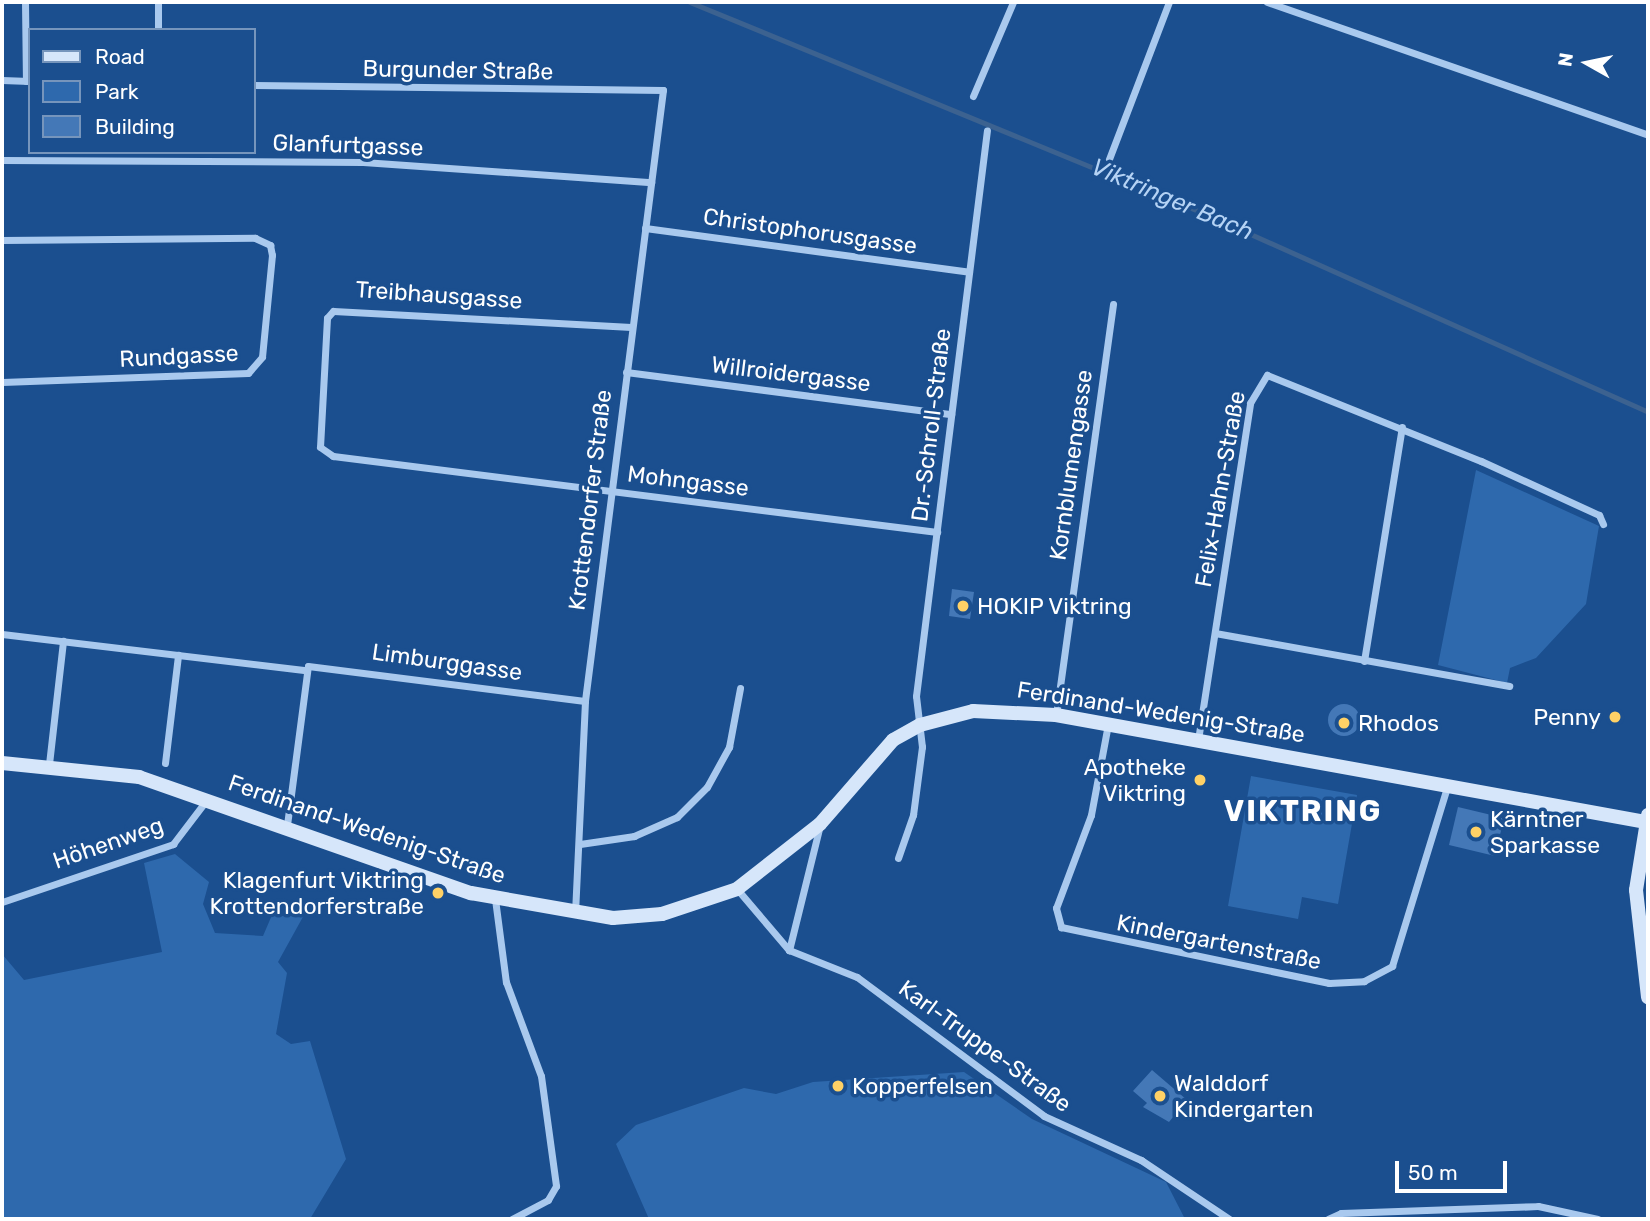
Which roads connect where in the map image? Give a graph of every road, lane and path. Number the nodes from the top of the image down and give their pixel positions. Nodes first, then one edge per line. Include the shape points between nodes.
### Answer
1 (25, 2) edge
2 (158, 2) edge
3 (1013, 2) edge
4 (1169, 2) edge
5 (1267, 2) edge
6 (158, 28) edge
7 (2, 80) edge
8 (28, 81) edge
9 (256, 85) edge
10 (663, 90) joint
11 (973, 96) dead end
12 (988, 130) dead end
13 (1648, 135) edge
14 (1109, 159) dead end
15 (2, 160) edge
16 (651, 181) junction
17 (645, 229) junction
18 (2, 240) edge
19 (970, 272) junction
20 (1112, 304) dead end
21 (631, 327) junction
22 (626, 372) junction
23 (2, 382) edge
24 (951, 414) junction
25 (1402, 427) junction
26 (319, 439) joint
27 (610, 491) junction
28 (1603, 524) dead end
29 (937, 532) junction
30 (1215, 633) junction
31 (2, 635) edge
32 (63, 642) junction
33 (178, 655) junction
34 (1364, 661) junction
35 (306, 670) junction
36 (1509, 686) dead end
37 (740, 688) dead end
38 (585, 701) junction
39 (1056, 715) junction
40 (1108, 724) junction
41 (920, 725) junction
42 (1198, 740) junction
43 (2, 763) edge
44 (165, 763) dead end
45 (49, 764) junction
46 (1447, 786) junction
47 (208, 797) junction
48 (1647, 819) edge
49 (820, 824) junction
50 (287, 825) junction
51 (580, 844) junction
52 (898, 858) dead end
53 (737, 889) junction
54 (495, 899) junction
55 (2, 902) edge
56 (575, 916) junction
57 (789, 950) junction
58 (1648, 997) edge
59 (512, 1219) edge
60 (1229, 1219) edge
61 (1328, 1219) edge
62 (1598, 1219) edge

1 - 8 street
2 - 6 street
3 - 11 street
4 - 14 street
5 - 13 street
7 - 8 street
9 - 10 street, Burgunder Straße
10 - 16 street, Krottendorfer Straße
12 - 19 street, Dr.-Schroll-Straße
15 - 16 street, Glanfurtgasse via 363,162
16 - 17 street, Krottendorfer Straße
17 - 19 street, Christophorusgasse
17 - 21 street, Krottendorfer Straße
18 - 23 street, Rundgasse via 255,238 270,245 272,255 262,357 248,373
19 - 24 street, Dr.-Schroll-Straße
20 - 39 street, Kornblumengasse
21 - 22 street, Krottendorfer Straße
21 - 26 street, Treibhausgasse via 333,311 327,318
22 - 24 street, Willroidergasse
22 - 27 street, Krottendorfer Straße
24 - 29 street, Dr.-Schroll-Straße
25 - 28 street, Felix-Hahn-Straße via 1599,515
25 - 30 street, Felix-Hahn-Straße via 1276,374 1260,380 1250,403
25 - 34 street
26 - 27 street, Mohngasse via 333,456
27 - 29 street, Mohngasse
27 - 38 street, Krottendorfer Straße
29 - 41 street, Dr.-Schroll-Straße via 916,696
30 - 34 street
30 - 42 street, Felix-Hahn-Straße
31 - 32 street, Limburggasse
32 - 33 street, Limburggasse
32 - 45 street
33 - 35 street, Limburggasse
33 - 44 street
34 - 36 street
35 - 38 street, Limburggasse via 313,665 418,676
35 - 50 street
37 - 51 street via 729,747 707,787 677,817 634,836
38 - 51 street, Krottendorfer Straße
39 - 40 street, Ferdinand-Wedenig-Straße
39 - 41 street, Ferdinand-Wedenig-Straße via 973,711
40 - 42 street, Ferdinand-Wedenig-Straße
40 - 46 street, Kindergartenstraße via 1091,816 1056,908 1061,927 1329,983 1364,981 1392,966
41 - 49 street, Ferdinand-Wedenig-Straße via 871,761
41 - 52 street, Dr.-Schroll-Straße via 913,815
42 - 46 street, Ferdinand-Wedenig-Straße
43 - 45 street, Ferdinand-Wedenig-Straße
45 - 47 street, Ferdinand-Wedenig-Straße via 138,777
46 - 48 street, Ferdinand-Wedenig-Straße
47 - 50 street, Ferdinand-Wedenig-Straße
47 - 55 street, Höhenweg via 192,827 173,844
48 - 58 street via 1636,915
49 - 53 street, Ferdinand-Wedenig-Straße
49 - 57 street
50 - 54 street, Ferdinand-Wedenig-Straße
51 - 56 street, Krottendorfer Straße
53 - 56 street, Ferdinand-Wedenig-Straße via 662,914
53 - 57 street, Karl-Truppe-Straße
54 - 56 street, Ferdinand-Wedenig-Straße
54 - 59 street via 506,982 541,1076 555,1186 548,1200
57 - 60 street, Karl-Truppe-Straße via 857,977 1044,1116 1141,1160
61 - 62 street via 1341,1213 1538,1206

